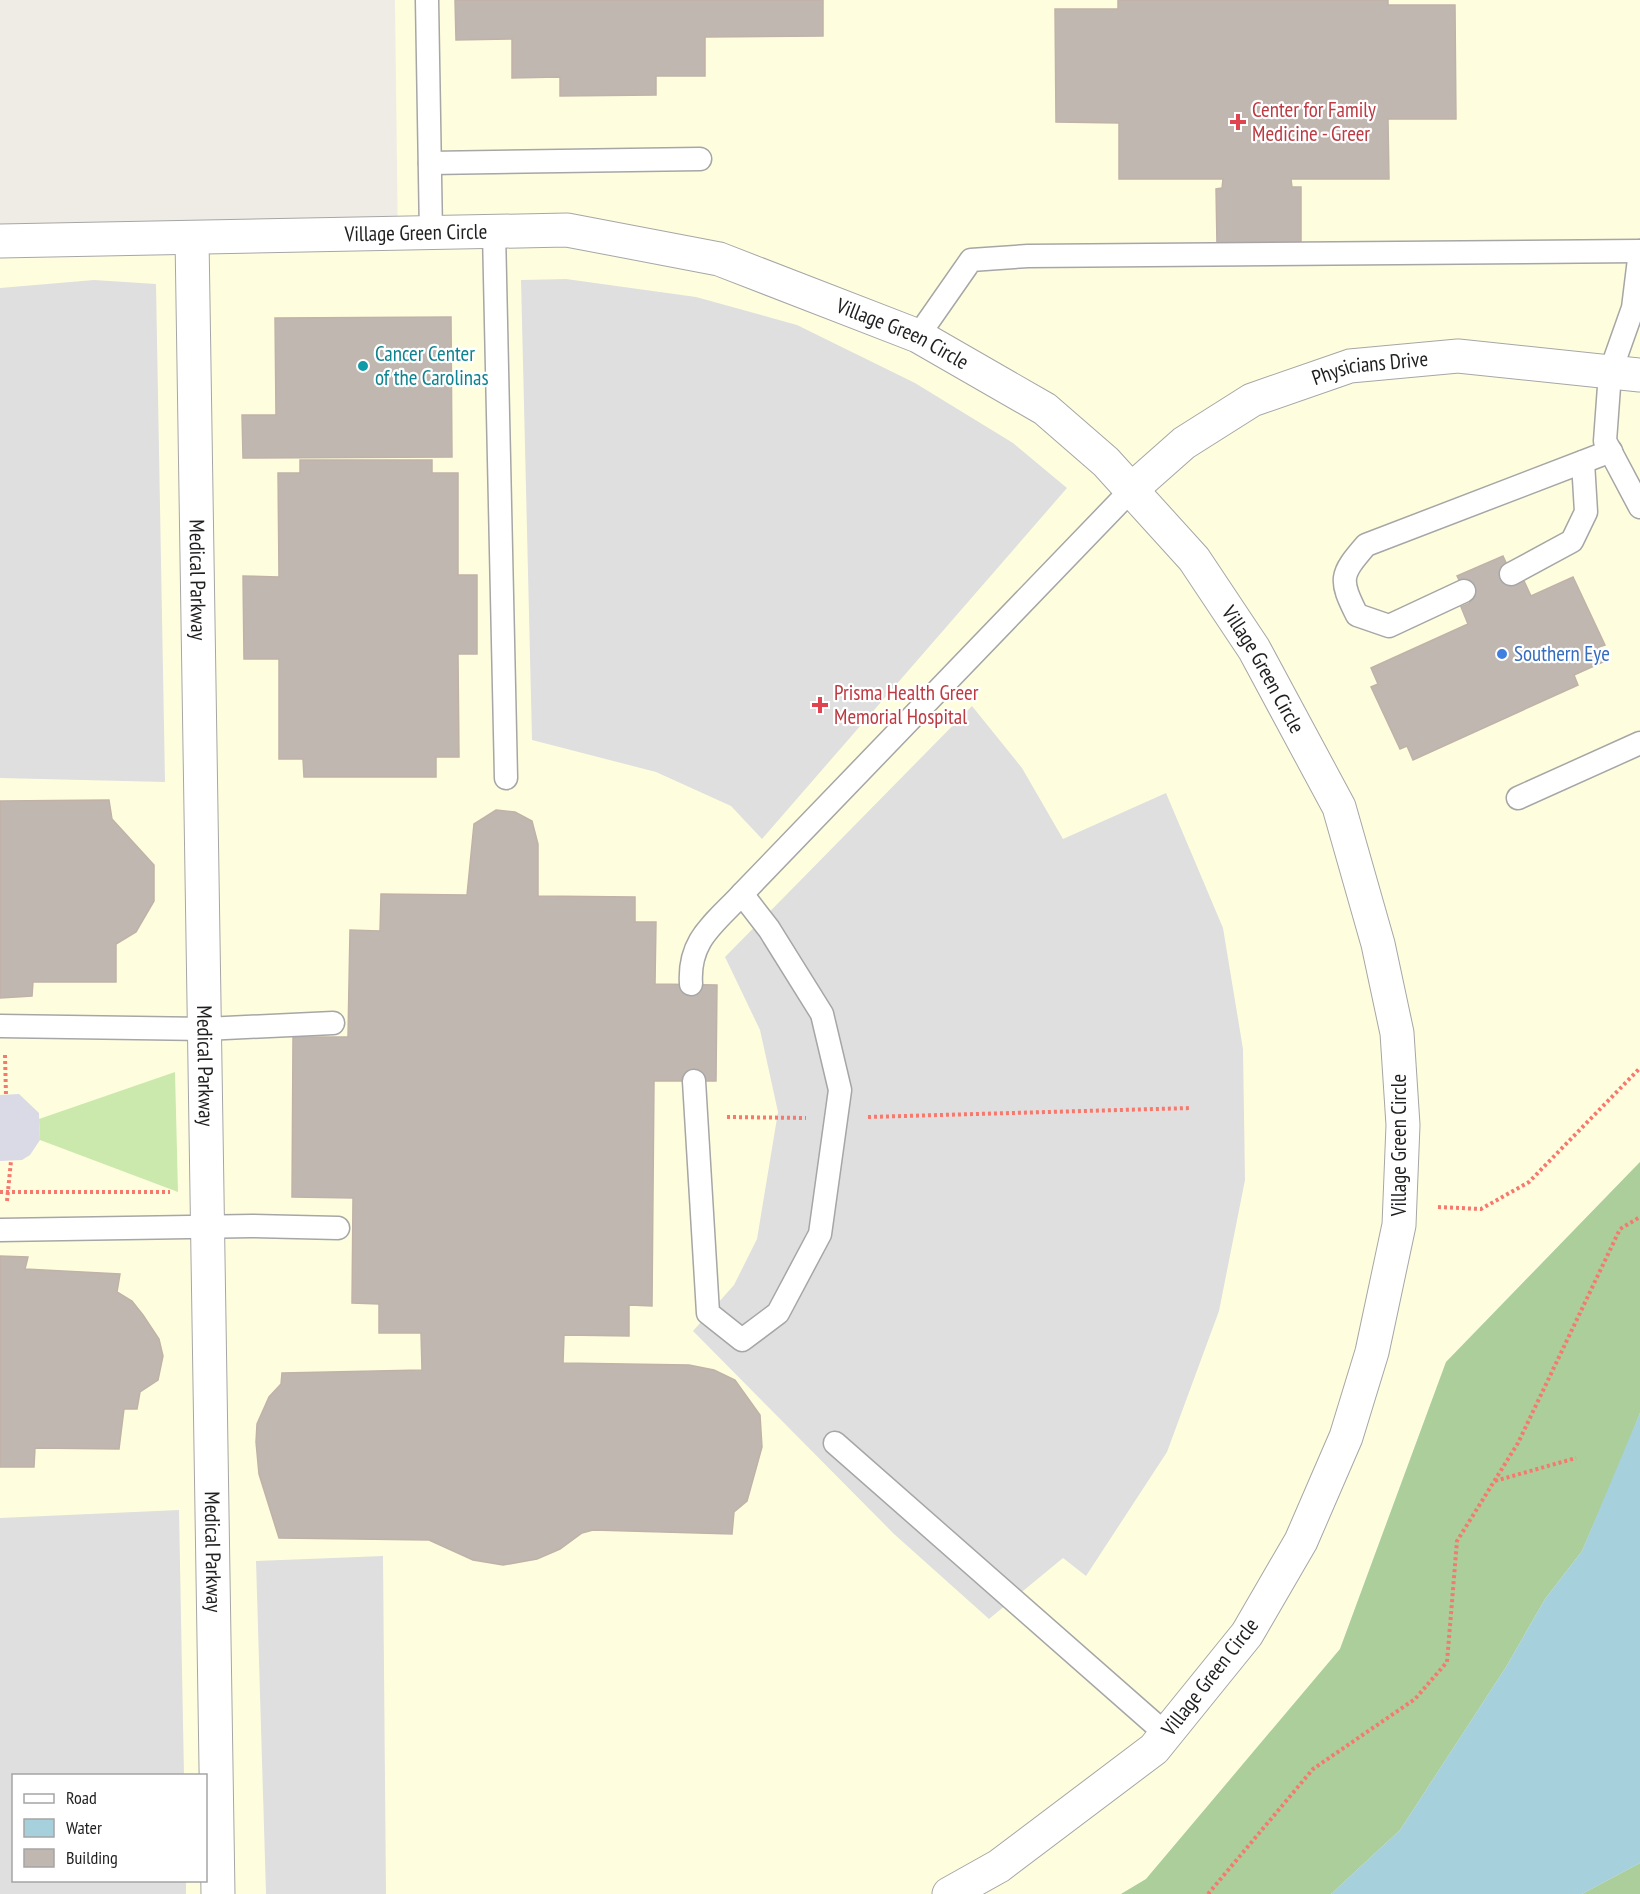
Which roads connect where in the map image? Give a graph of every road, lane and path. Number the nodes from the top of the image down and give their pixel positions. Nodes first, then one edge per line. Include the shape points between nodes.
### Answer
1 (427, 0) edge
2 (700, 159) dead end
3 (430, 163) junction
4 (494, 232) junction
5 (432, 234) junction
6 (192, 237) junction
7 (0, 241) edge
8 (1639, 251) edge
9 (918, 336) junction
10 (1625, 374) edge
11 (1611, 451) junction
12 (1583, 462) junction
13 (1132, 489) junction
14 (1640, 507) edge
15 (1511, 574) dead end
16 (1464, 591) dead end
17 (1640, 743) edge
18 (506, 778) dead end
19 (1518, 798) dead end
20 (742, 894) junction
21 (691, 984) dead end
22 (333, 1023) dead end
23 (0, 1026) edge
24 (205, 1029) junction
25 (0, 1053) edge
26 (16, 1053) dead end
27 (1640, 1068) edge
28 (694, 1081) dead end
29 (1191, 1108) dead end
30 (696, 1117) junction
31 (837, 1118) junction
32 (0, 1192) edge
33 (178, 1192) dead end
34 (1438, 1207) dead end
35 (1640, 1216) edge
36 (208, 1227) junction
37 (338, 1228) dead end
38 (0, 1230) edge
39 (835, 1443) dead end
40 (1576, 1458) dead end
41 (1495, 1481) junction
42 (1166, 1734) junction
43 (218, 1894) edge
44 (949, 1894) edge
45 (1208, 1894) edge

1 - 3 lane
2 - 3 lane
3 - 5 lane
4 - 5 street, Village Green Circle
4 - 9 street, Village Green Circle via 567,230 719,259
4 - 18 lane
5 - 6 street, Village Green Circle
6 - 7 street, Village Green Circle
6 - 24 street, Medical Parkway
8 - 9 lane via 1028,256 971,260
8 - 10 lane
9 - 13 street, Village Green Circle via 1045,409
10 - 11 lane via 1605,441
10 - 13 street, Physicians Drive via 1458,356 1350,366 1252,400 1184,443
11 - 12 lane
11 - 14 lane
12 - 15 lane via 1586,512 1572,541
12 - 16 lane via 1366,545 1347,567 1344,588 1357,615 1389,626
13 - 20 lane
13 - 42 street, Village Green Circle via 1194,559 1254,649 1339,807 1378,944 1397,1033 1403,1125 1399,1225 1372,1352 1346,1437 1300,1541 1248,1634
17 - 19 lane
20 - 21 lane via 698,940 690,963
20 - 31 lane via 769,929 822,1014 840,1090
22 - 24 lane
23 - 24 lane
24 - 36 street, Medical Parkway
25 - 26 path
27 - 34 path via 1529,1182 1481,1209
28 - 30 lane
29 - 31 path
30 - 31 path
30 - 31 lane via 708,1314 742,1340 778,1313 820,1234
32 - 33 path
35 - 41 path via 1620,1229 1518,1443
36 - 37 lane
36 - 38 lane
36 - 43 street, Medical Parkway
39 - 42 lane
40 - 41 path
41 - 45 path via 1457,1541 1447,1662 1415,1699 1313,1769
42 - 44 street, Village Green Circle via 1154,1749 999,1866

